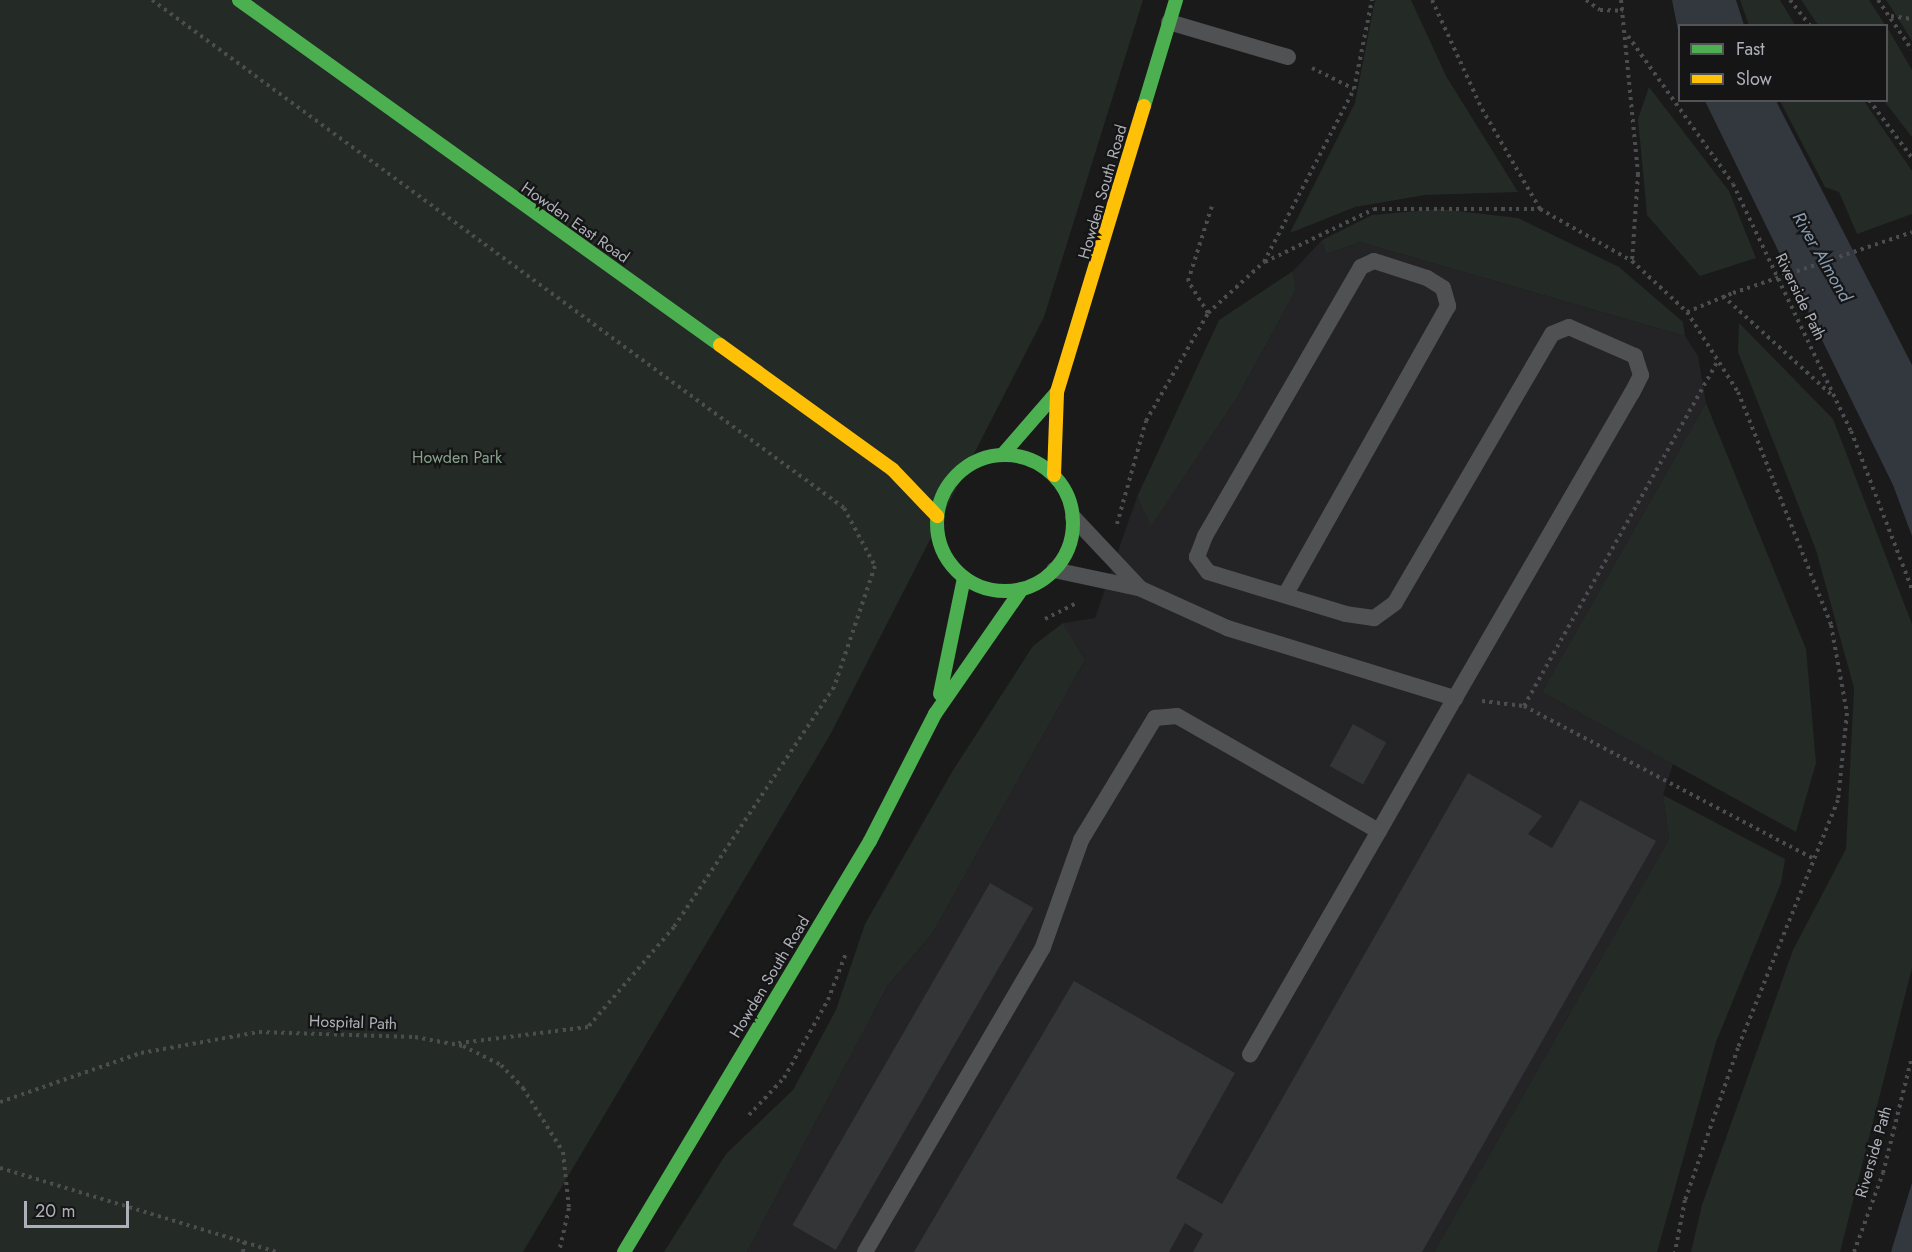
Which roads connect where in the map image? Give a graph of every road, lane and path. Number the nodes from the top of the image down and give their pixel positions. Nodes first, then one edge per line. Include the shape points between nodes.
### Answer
1 (152, 0) edge
2 (239, 0) edge
3 (1176, 0) edge
4 (1432, 0) edge
5 (1586, 0) edge
6 (1621, 0) edge
7 (1790, 0) edge
8 (1878, 0) edge
9 (1623, 11) junction
10 (1890, 16) junction
11 (1912, 19) edge
12 (1169, 22) junction
13 (1808, 24) edge
14 (1628, 36) junction
15 (1912, 50) edge
16 (1288, 57) joint
17 (1354, 89) dead end
18 (1870, 102) edge
19 (1912, 158) edge
20 (1212, 206) dead end
21 (1540, 209) junction
22 (1912, 232) edge
23 (1632, 261) junction
24 (1264, 262) dead end
25 (1723, 296) junction
26 (1687, 312) junction
27 (1208, 313) dead end
28 (1718, 360) junction
29 (1057, 392) junction
30 (1835, 398) junction
31 (1004, 454) junction
32 (893, 470) junction
33 (1054, 475) junction
34 (953, 477) junction
35 (937, 516) junction
36 (1073, 517) junction
37 (1054, 570) junction
38 (964, 578) junction
39 (1139, 588) junction
40 (1022, 589) junction
41 (1912, 589) edge
42 (1286, 594) junction
43 (1455, 698) junction
44 (1524, 706) junction
45 (935, 714) junction
46 (1379, 831) junction
47 (1812, 858) junction
48 (452, 1044) junction
49 (1250, 1054) dead end
50 (1912, 1057) edge
51 (0, 1102) edge
52 (0, 1168) edge
53 (244, 1242) junction
54 (243, 1252) edge
55 (276, 1252) edge
56 (559, 1252) edge
57 (624, 1252) edge
58 (865, 1252) edge
59 (1675, 1252) edge
60 (1854, 1252) edge

1 - 48 path via 844,508 876,566 834,687 674,927 588,1027
2 - 32 main road, Howden East Road
3 - 12 main road, Howden South Road
4 - 21 path via 1482,109
5 - 9 path via 1600,10
6 - 9 path
7 - 13 path
8 - 10 path
9 - 14 path
10 - 11 path
10 - 15 path
12 - 16 lane
12 - 29 main road, Howden South Road
14 - 23 path via 1638,174
14 - 30 path, Riverside Path via 1733,184
16 - 17 path
18 - 19 path
20 - 27 path via 1188,281
21 - 23 path
21 - 24 path via 1374,209
22 - 25 path, bridge
23 - 26 path
25 - 26 path
25 - 30 path
26 - 28 path
28 - 44 path
28 - 47 path via 1767,458 1831,625 1847,713 1838,800
29 - 31 main road, Howden South Road
29 - 33 main road, Howden South Road
30 - 41 path, Riverside Path
31 - 33 main road via 1031,459
31 - 34 main road via 967,465
32 - 34 main road, Howden East Road
32 - 35 main road, Howden East Road
33 - 36 main road, Howden South Road
34 - 35 main road
35 - 38 main road via 942,551
36 - 37 main road via 1065,555
36 - 39 lane
37 - 39 lane
37 - 40 main road, Howden South Road
38 - 40 main road via 1002,591
38 - 45 main road, Howden South Road
39 - 43 lane via 1227,628
40 - 45 main road, Howden South Road
42 - 42 lane via 1208,572 1197,557 1205,536 1361,267 1374,261 1427,278 1443,288 1448,306
42 - 43 lane via 1364,618 1387,611 1552,334 1569,327 1626,350 1641,365 1632,393
43 - 44 path
43 - 46 lane
44 - 47 path
45 - 57 main road, Howden South Road via 870,841
46 - 49 lane
46 - 58 lane via 1177,716 1155,718 1081,840 1043,947
47 - 59 path via 1738,1048 1685,1200
48 - 51 path, Hospital Path via 415,1037 259,1032 141,1053
48 - 56 path, Hospital Path via 501,1065 544,1118 563,1152 569,1208
50 - 60 path, Riverside Path via 1883,1173
52 - 53 path
53 - 54 path
53 - 55 path

